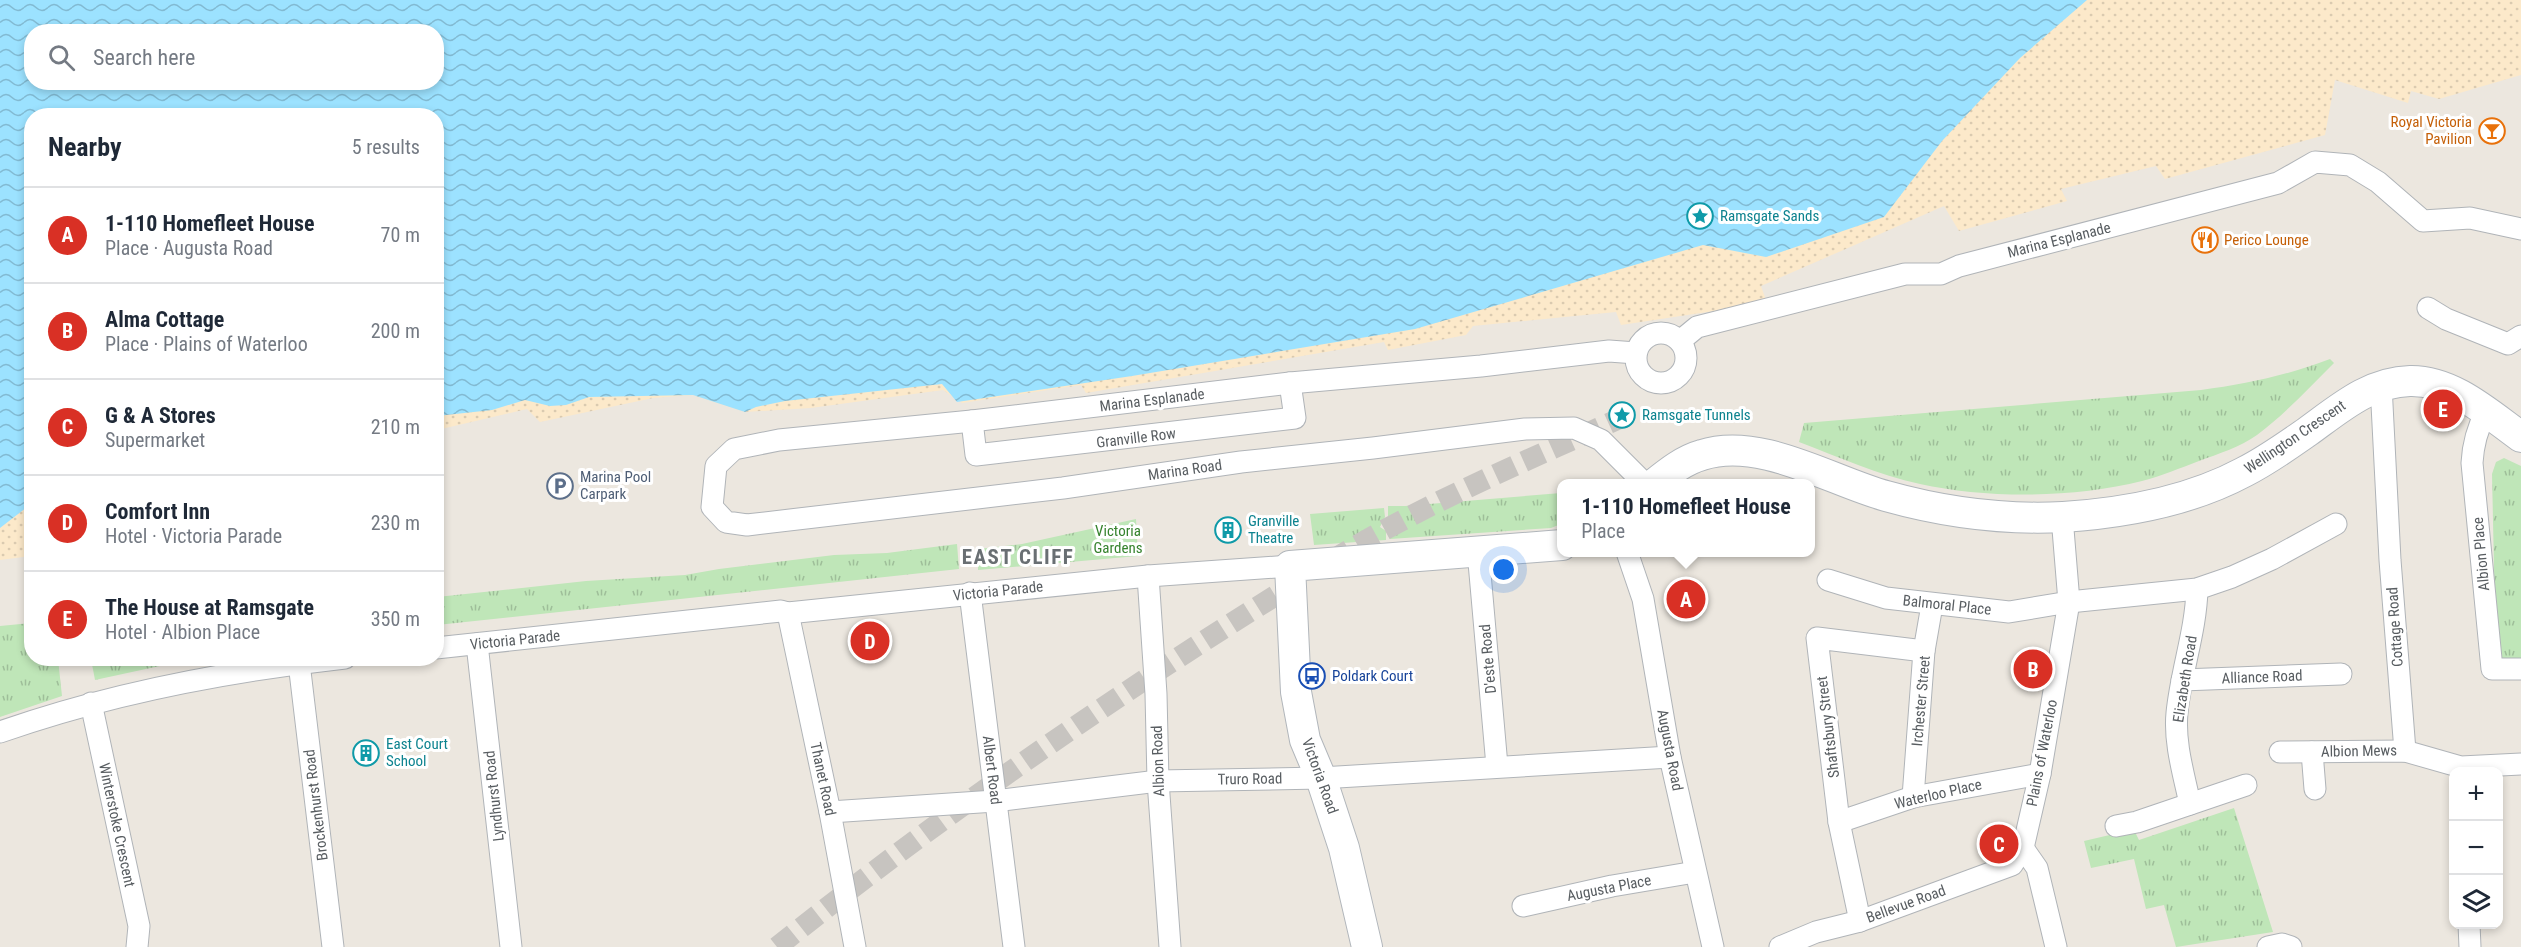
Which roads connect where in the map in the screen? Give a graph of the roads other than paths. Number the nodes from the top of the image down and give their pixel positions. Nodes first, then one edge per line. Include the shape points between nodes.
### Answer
1 (2521, 229) edge
2 (2428, 308) dead end
3 (2521, 336) edge
4 (1680, 341) junction
5 (1636, 353) junction
6 (1290, 383) junction
7 (2381, 385) junction
8 (2486, 412) junction
9 (972, 421) junction
10 (2521, 437) edge
11 (1641, 479) edge
12 (1659, 479) edge
13 (712, 507) joint
14 (2062, 517) junction
15 (2336, 524) dead end
16 (1557, 545) edge
17 (1478, 551) junction
18 (1629, 557) edge
19 (1290, 566) junction
20 (1148, 576) junction
21 (1828, 580) dead end
22 (2197, 589) junction
23 (970, 594) junction
24 (2069, 602) junction
25 (1932, 605) junction
26 (788, 613) junction
27 (477, 644) junction
28 (444, 647) edge
29 (1924, 651) junction
30 (280, 666) edge
31 (299, 666) edge
32 (2521, 669) edge
33 (2341, 674) dead end
34 (2182, 680) junction
35 (91, 703) junction
36 (0, 732) edge
37 (2406, 751) junction
38 (2280, 752) dead end
39 (2312, 752) junction
40 (1670, 757) junction
41 (2521, 764) edge
42 (1497, 766) junction
43 (2452, 767) edge
44 (2491, 767) edge
45 (2040, 774) junction
46 (1322, 778) junction
47 (1158, 781) junction
48 (2247, 786) dead end
49 (2315, 789) dead end
50 (1913, 797) junction
51 (995, 801) junction
52 (2190, 804) junction
53 (830, 812) junction
54 (1839, 822) junction
55 (2116, 826) dead end
56 (2023, 848) junction
57 (1695, 872) junction
58 (1523, 906) dead end
59 (1860, 921) junction
60 (2469, 929) edge
61 (137, 947) edge
62 (333, 947) edge
63 (511, 947) edge
64 (855, 947) edge
65 (1014, 947) edge
66 (1170, 947) edge
67 (1367, 947) edge
68 (1713, 947) edge
69 (1780, 947) edge
70 (2056, 947) edge
71 (2470, 947) edge

1 - 4 street, Marina Esplanade via 2470,218 2423,221 2378,182 2350,165 2315,162 2278,183 1959,266 1941,274 1905,274 1697,327
2 - 3 street via 2508,344
4 - 5 street via 1658,332 1643,339
4 - 5 street via 1685,365 1668,382 1659,383 1644,376 1638,370
5 - 6 street, Marina Esplanade via 1610,351
6 - 9 street, Marina Esplanade
6 - 9 street, Granville Row via 1295,418 1120,440 976,455
7 - 8 main road, Wellington Crescent via 2411,381 2435,384
7 - 14 main road, Wellington Crescent via 2353,399 2244,473 2208,488 2169,501
7 - 37 street, Cottage Road
8 - 10 main road, Wellington Crescent
8 - 32 street, Albion Place via 2473,445 2472,463 2492,669
9 - 13 street, Marina Esplanade via 779,440 734,449 716,466
11 - 13 street, Marina Road via 1601,440 1574,428 1525,429 747,525 726,522
12 - 14 main road, Wellington Crescent via 1693,458 1727,450 1768,456 1921,505 1966,513
14 - 24 street, Plains of Waterloo
15 - 22 street via 2272,559
16 - 17 main road, Victoria Parade
17 - 19 main road, Victoria Parade
17 - 42 street, D'este Road
18 - 40 street, Augusta Road via 1643,599
19 - 20 street, Victoria Parade
19 - 46 main road, Victoria Road via 1296,692 1305,740
20 - 23 street, Victoria Parade
20 - 47 street, Albion Road
21 - 25 street, Balmoral Place via 1886,598
22 - 24 street
22 - 34 street, Elizabeth Road via 2196,616
23 - 26 street, Victoria Parade
23 - 51 street, Albert Road
24 - 25 street, Balmoral Place via 2009,612
24 - 45 street, Plains of Waterloo
25 - 29 street, Irchester Street
26 - 27 street, Victoria Parade
26 - 53 street, Thanet Road
27 - 28 street, Victoria Parade
27 - 63 street, Lyndhurst Road
29 - 50 street, Irchester Street
29 - 54 street, Shaftsbury Street via 1817,638
30 - 35 street
31 - 62 street, Brockenhurst Road
33 - 34 street, Alliance Road
34 - 52 street, Elizabeth Road via 2176,725
35 - 36 street
35 - 61 street, Winterstoke Crescent via 139,926
37 - 39 street, Albion Mews
37 - 43 street
38 - 39 street, Albion Mews
39 - 49 street, Albion Mews
40 - 42 street, Truro Road
40 - 57 street, Augusta Road
41 - 44 street
42 - 46 street, Truro Road
45 - 50 street, Waterloo Place
45 - 56 street, Plains of Waterloo
46 - 47 street, Truro Road
46 - 67 main road, Victoria Road via 1344,848
47 - 51 street, Truro Road
47 - 66 street, Albion Road
48 - 52 street
50 - 54 street, Waterloo Place
51 - 53 street, Truro Road
51 - 65 street, Albert Road
52 - 55 street
53 - 64 street, Thanet Road
54 - 59 street, Shaftsbury Street
56 - 59 street, Bellevue Road via 2012,866
56 - 70 street via 2037,868
57 - 58 street, Augusta Place
57 - 68 street, Augusta Road
59 - 69 street, Bellevue Road via 1816,932
60 - 71 street

